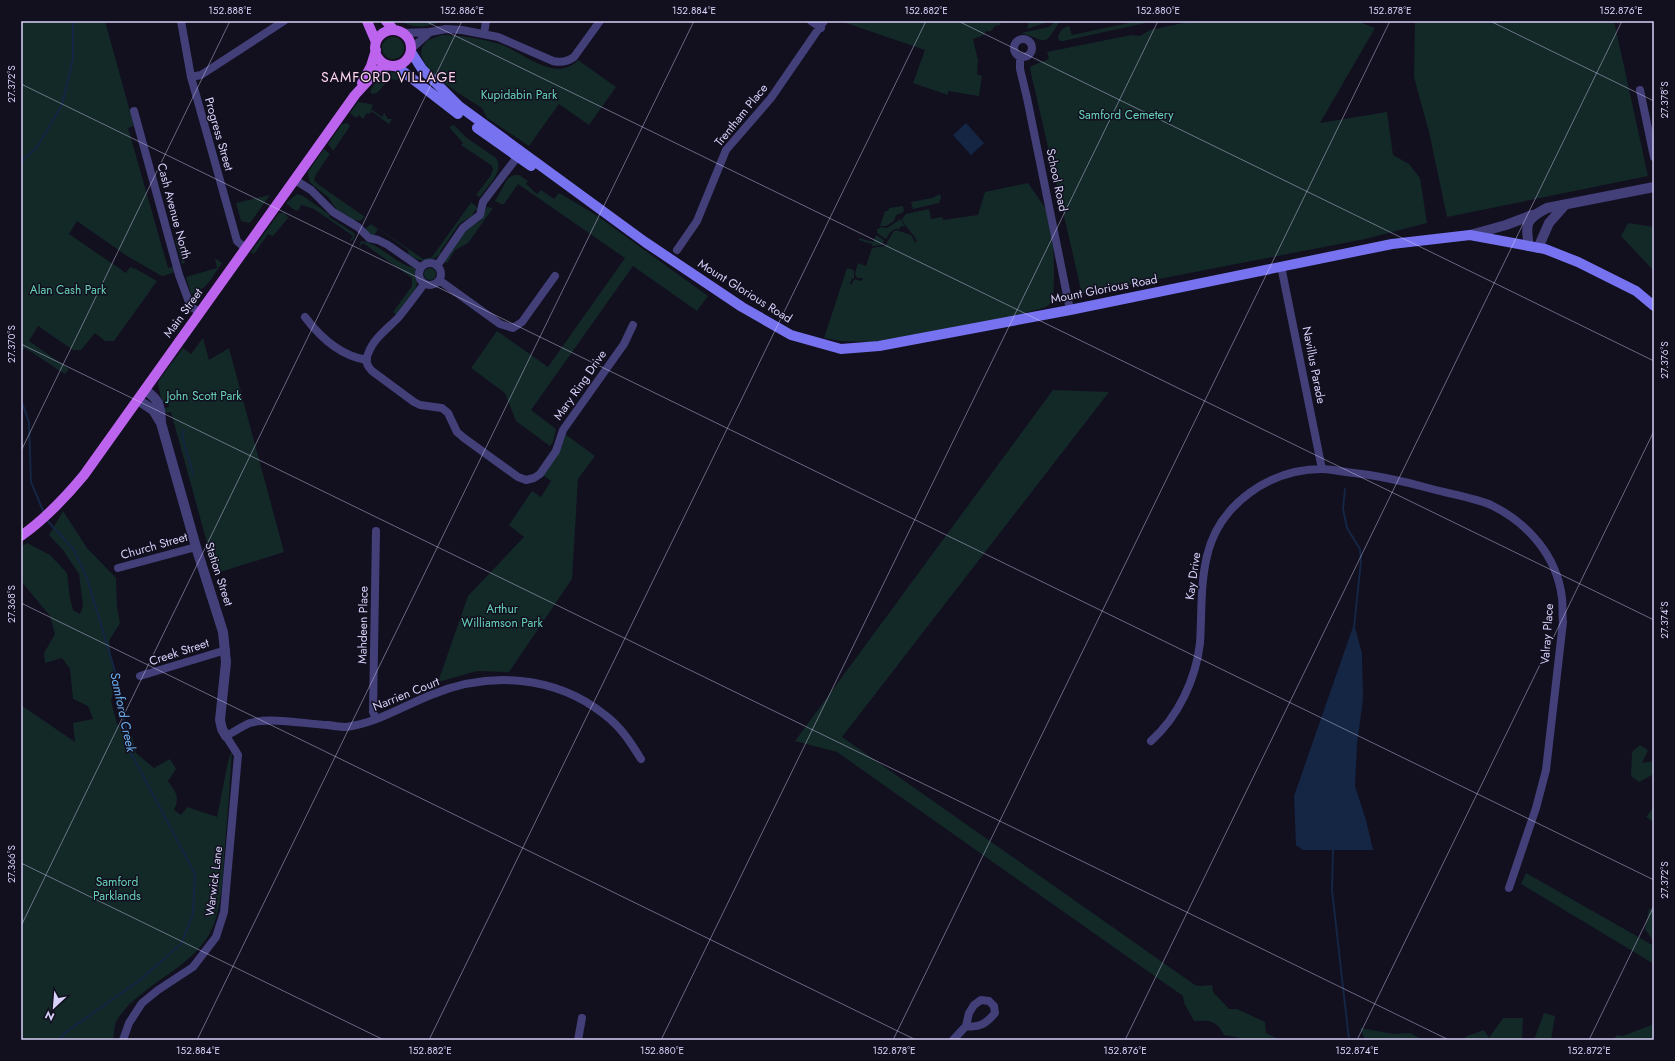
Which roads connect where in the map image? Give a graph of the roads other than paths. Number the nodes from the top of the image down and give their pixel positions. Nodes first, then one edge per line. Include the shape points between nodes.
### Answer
1 (180, 21) edge
2 (284, 21) edge
3 (367, 21) edge
4 (386, 21) edge
5 (486, 21) edge
6 (600, 21) edge
7 (812, 21) edge
8 (823, 24) edge
9 (398, 31) junction
10 (430, 32) junction
11 (484, 34) junction
12 (376, 46) junction
13 (411, 50) junction
14 (1020, 56) dead end
15 (391, 65) junction
16 (425, 72) junction
17 (190, 77) junction
18 (422, 86) junction
19 (1640, 90) dead end
20 (355, 95) junction
21 (134, 110) dead end
22 (520, 154) junction
23 (1654, 157) edge
24 (295, 180) junction
25 (1654, 187) edge
26 (1565, 204) junction
27 (1532, 215) junction
28 (1470, 235) junction
29 (1534, 247) junction
30 (246, 248) junction
31 (677, 250) dead end
32 (437, 266) junction
33 (1281, 266) junction
34 (421, 268) junction
35 (555, 276) dead end
36 (439, 280) junction
37 (424, 284) junction
38 (1654, 306) edge
39 (1070, 310) junction
40 (200, 312) junction
41 (305, 317) dead end
42 (633, 325) dead end
43 (367, 360) junction
44 (145, 390) junction
45 (138, 400) junction
46 (161, 422) junction
47 (1322, 469) junction
48 (376, 530) dead end
49 (21, 536) edge
50 (196, 547) junction
51 (118, 568) dead end
52 (226, 650) junction
53 (140, 676) dead end
54 (376, 719) junction
55 (226, 736) junction
56 (1151, 741) dead end
57 (641, 759) dead end
58 (1509, 888) dead end
59 (582, 1018) dead end
60 (966, 1026) dead end
61 (123, 1040) edge
62 (578, 1040) edge
63 (953, 1040) edge

1 - 17 street, Progress Street
2 - 17 street via 201,75
3 - 12 main road
4 - 9 main road
5 - 11 street
6 - 11 street via 574,57 561,63 498,37
7 - 8 street
8 - 31 street, Trentham Place via 771,98 726,150 697,221
9 - 10 street
9 - 12 main road via 383,33
9 - 13 main road via 409,40
10 - 11 street via 446,29
10 - 13 street
12 - 15 main road via 379,59
12 - 20 main road, Main Street via 371,66
13 - 15 main road via 405,61
13 - 16 main road, Mount Glorious Road
14 - 39 street, School Road via 1020,69
15 - 18 main road, Mount Glorious Road
15 - 20 main road, Main Street via 376,72
16 - 18 main road
16 - 22 main road, Mount Glorious Road via 459,106
17 - 30 street, Progress Street via 237,241
18 - 22 main road, Mount Glorious Road
19 - 23 street
20 - 24 main road, Main Street
21 - 40 street, Cash Avenue North via 179,275 189,302
22 - 32 street via 484,202 480,215 463,228
22 - 39 main road, Mount Glorious Road via 555,182 584,198 742,307 791,335 841,349 879,346
24 - 30 main road, Main Street
24 - 34 street via 369,238 388,245
25 - 26 street
26 - 27 street
26 - 29 street
27 - 28 street
27 - 29 street via 1526,228
28 - 29 main road, Mount Glorious Road
28 - 33 main road, Mount Glorious Road via 1392,244
29 - 38 main road, Mount Glorious Road via 1578,262 1636,291
30 - 40 main road, Main Street
32 - 34 street via 427,264
32 - 36 street via 441,274
33 - 39 main road, Mount Glorious Road
33 - 47 street, Navillus Parade
34 - 37 street via 420,278
35 - 36 street via 522,322 513,328 500,324
36 - 37 street via 431,285
37 - 43 street via 398,318 374,343 367,354
40 - 44 main road, Main Street
41 - 43 street via 318,334 332,345 345,354
42 - 43 street, Mary Ring Drive via 624,344 563,430 556,451 540,474 526,480 518,477 457,432 448,413 442,408 414,402 372,371
44 - 45 main road, Main Street
44 - 46 street, Station Street via 157,400
45 - 46 street, Station Street via 153,410
45 - 49 main road, Main Street via 84,475 57,506
46 - 50 street, Station Street
47 - 56 street, Kay Drive via 1287,474 1270,480 1235,505 1221,522 1212,538 1207,555 1202,585 1200,645 1194,673 1180,705
47 - 58 street, Valray Place via 1375,475 1490,505 1530,532 1548,555 1562,597 1563,622 1546,770
48 - 54 street, Mahdeen Place via 373,712
50 - 51 street, Church Street
50 - 52 street, Station Street via 223,632
52 - 53 street, Creek Street
52 - 55 street, Station Street via 220,720
54 - 55 street, Narrien Court via 346,727 264,720 249,724
54 - 57 street, Narrien Court via 430,695 477,681 527,680 557,688 606,715 624,734
55 - 61 street, Warwick Lane via 238,755 224,912 216,937 193,967 142,1003 129,1023
59 - 62 street
60 - 63 street

